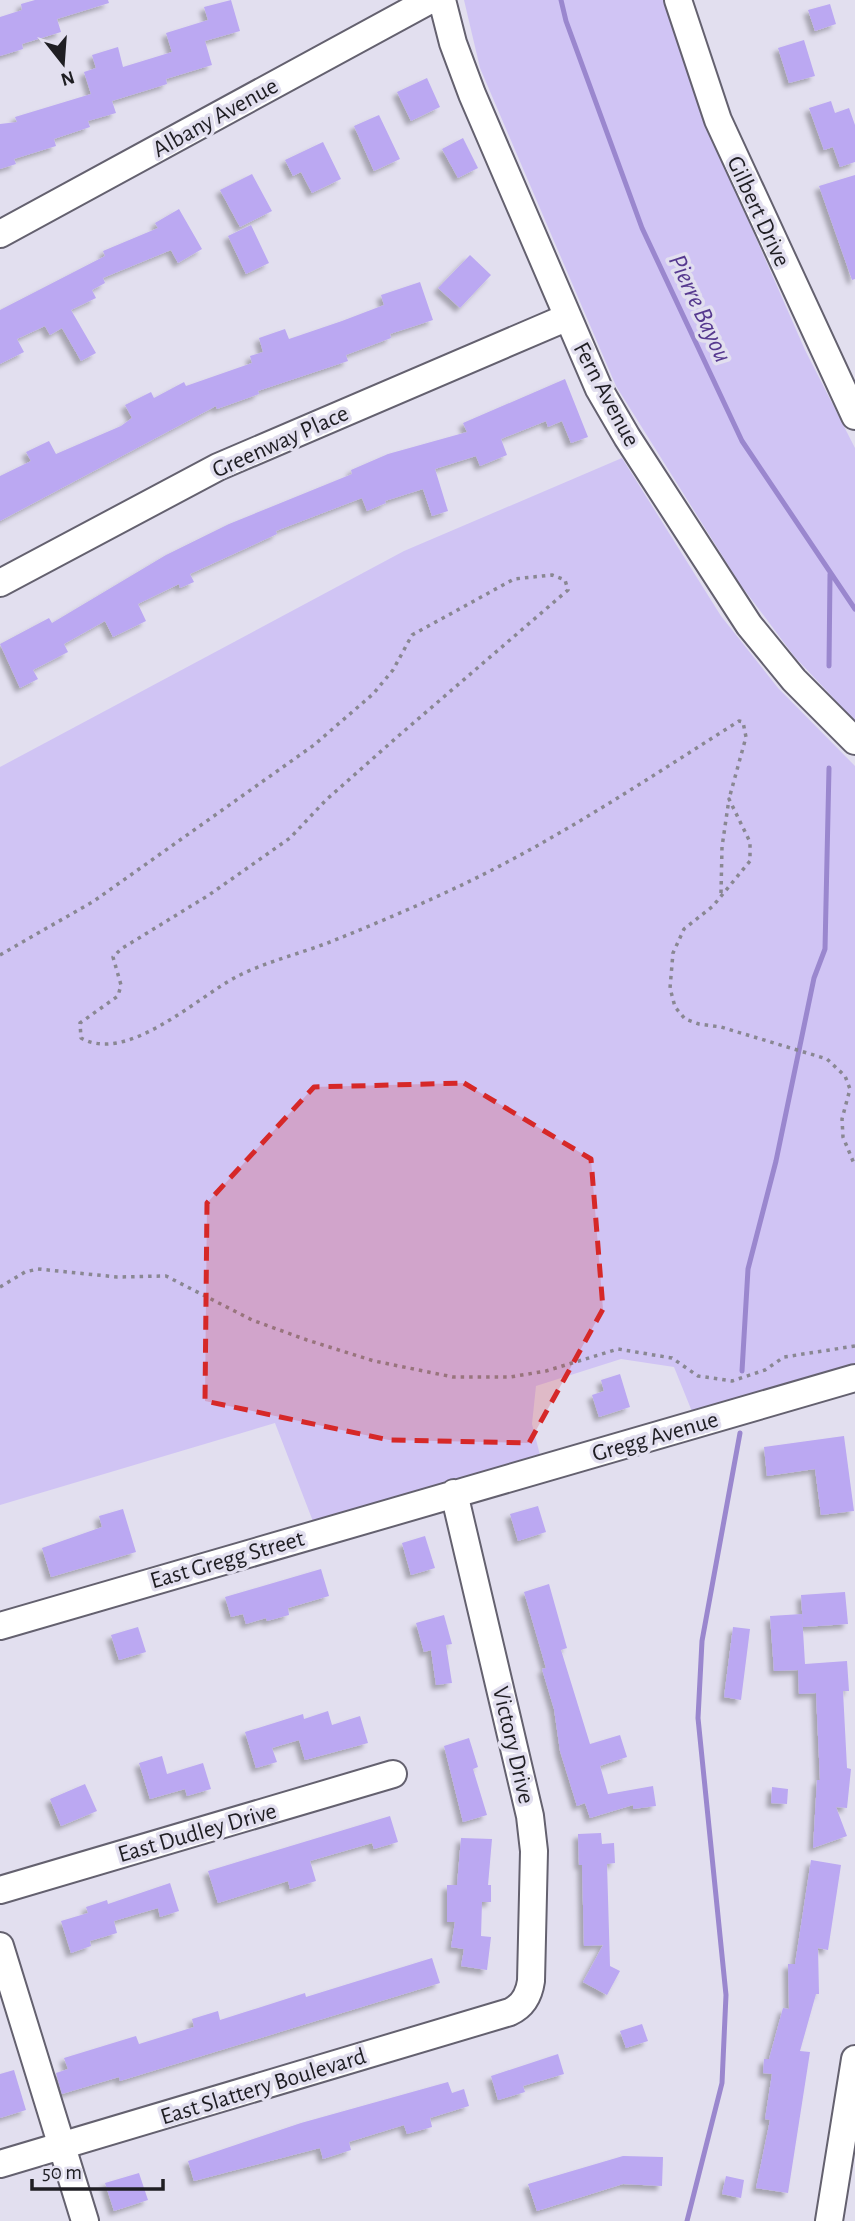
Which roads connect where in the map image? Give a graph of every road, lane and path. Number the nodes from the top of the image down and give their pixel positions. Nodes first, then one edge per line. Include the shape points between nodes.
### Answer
1 (430, 0) edge
2 (442, 0) edge
3 (678, 0) edge
4 (0, 234) edge
5 (568, 317) junction
6 (855, 416) edge
7 (0, 583) edge
8 (855, 741) edge
9 (729, 799) junction
10 (721, 893) junction
11 (0, 955) edge
12 (855, 1166) edge
13 (0, 1287) edge
14 (855, 1346) edge
15 (855, 1378) edge
16 (454, 1493) junction
17 (0, 1626) edge
18 (393, 1774) dead end
19 (0, 1890) edge
20 (0, 1946) edge
21 (523, 2001) joint
22 (855, 2059) edge
23 (62, 2146) junction
24 (0, 2164) edge
25 (85, 2221) edge
26 (829, 2221) edge

1 - 4 street, Albany Avenue
2 - 5 street, Fern Avenue via 472,94
3 - 6 street, Gilbert Drive via 718,120
5 - 7 street, Greenway Place via 218,467
5 - 8 street, Fern Avenue via 599,389 627,438 749,625 794,680
9 - 10 path
9 - 10 path via 750,842 750,861
9 - 11 path via 746,737 743,722 738,721 564,832 465,883 237,977 157,1027 111,1046 81,1038 80,1023 118,996 121,985 113,957 121,949 290,838 326,800 568,590 565,580 552,575 514,579 412,635 373,694 314,745 94,901
10 - 12 path via 713,906 684,929 673,953 670,988 675,1007 685,1019 699,1024 827,1059 845,1076 850,1089 842,1119 843,1137
13 - 14 path via 38,1269 117,1277 166,1276 252,1320 307,1340 374,1361 453,1377 510,1377 546,1371 618,1349 672,1358 698,1376 732,1381 765,1370 785,1357
15 - 16 street, Gregg Avenue
16 - 17 street, East Gregg Street
16 - 21 street, Victory Drive via 533,1834 531,1981
18 - 19 street, East Dudley Drive
20 - 23 street
21 - 23 street, East Slattery Boulevard via 510,2012
22 - 26 street
23 - 24 street, East Slattery Boulevard
23 - 25 street

